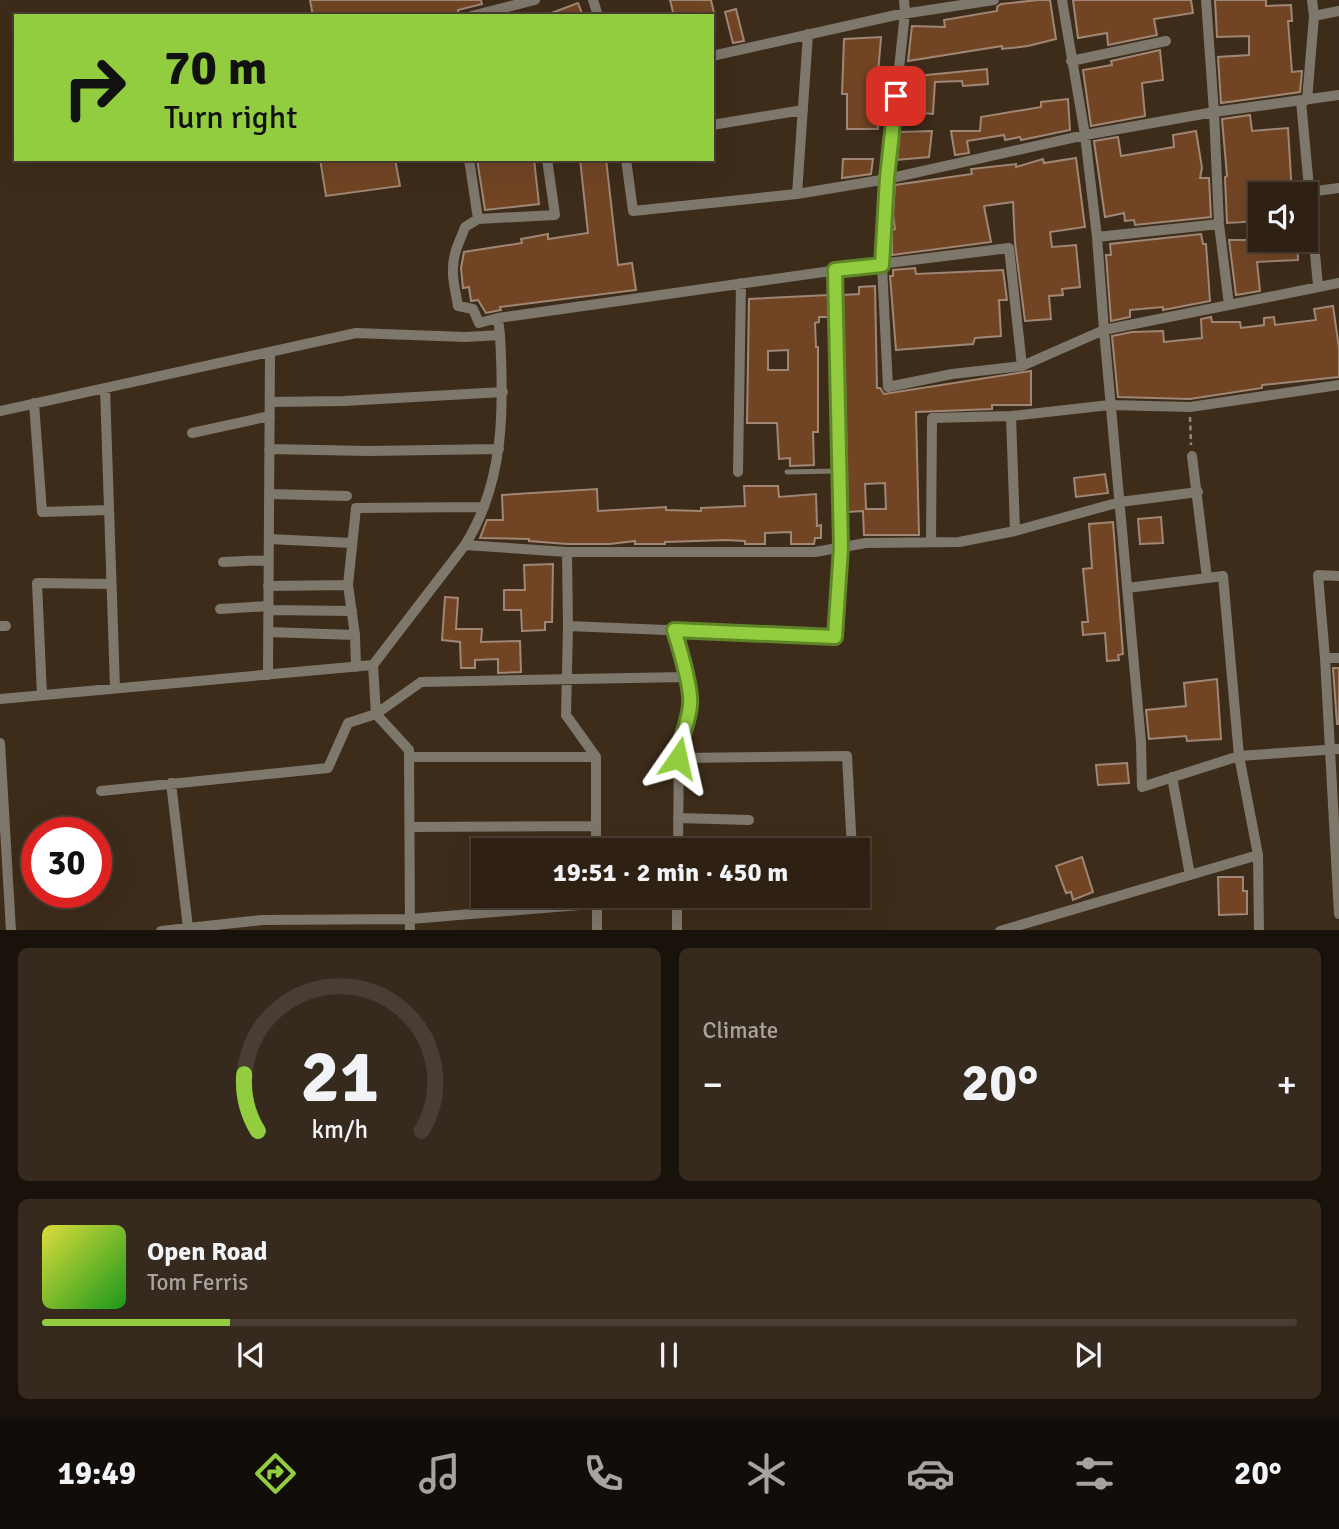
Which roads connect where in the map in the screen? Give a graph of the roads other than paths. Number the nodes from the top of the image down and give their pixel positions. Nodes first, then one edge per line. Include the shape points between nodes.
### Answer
1 (535, 0) edge
2 (904, 0) edge
3 (994, 0) edge
4 (1062, 0) edge
5 (1206, 0) edge
6 (1312, 0) edge
7 (1339, 11) edge
8 (905, 13) junction
9 (479, 14) edge
10 (1314, 16) junction
11 (808, 34) junction
12 (1166, 41) dead end
13 (714, 56) edge
14 (1071, 61) junction
15 (1339, 96) edge
16 (1304, 100) junction
17 (803, 110) junction
18 (1214, 112) junction
19 (714, 125) edge
20 (1085, 135) junction
21 (469, 161) edge
22 (547, 161) edge
23 (626, 161) edge
24 (887, 178) junction
25 (1308, 182) edge
26 (1339, 188) edge
27 (1318, 191) edge
28 (797, 194) junction
29 (478, 219) junction
30 (1219, 224) junction
31 (1097, 237) junction
32 (1315, 252) edge
33 (882, 265) junction
34 (835, 270) junction
35 (741, 283) junction
36 (1339, 283) edge
37 (1318, 286) junction
38 (1229, 305) junction
39 (498, 318) junction
40 (1104, 330) junction
41 (500, 335) junction
42 (270, 353) junction
43 (1022, 366) junction
44 (1339, 385) edge
45 (105, 388) junction
46 (503, 393) junction
47 (270, 402) junction
48 (34, 404) junction
49 (1110, 405) junction
50 (0, 411) edge
51 (270, 416) junction
52 (1011, 416) junction
53 (192, 433) dead end
54 (270, 449) junction
55 (499, 449) junction
56 (1192, 456) road end
57 (838, 471) junction
58 (738, 472) dead end
59 (787, 472) dead end
60 (1198, 492) junction
61 (269, 494) junction
62 (347, 496) dead end
63 (1120, 502) junction
64 (484, 507) junction
65 (109, 510) junction
66 (1015, 531) junction
67 (269, 539) junction
68 (931, 542) junction
69 (352, 543) junction
70 (465, 545) junction
71 (841, 547) junction
72 (567, 552) junction
73 (269, 560) junction
74 (223, 562) dead end
75 (1339, 576) edge
76 (1207, 578) junction
77 (111, 584) junction
78 (348, 585) junction
79 (268, 586) junction
80 (1128, 588) junction
81 (268, 608) junction
82 (220, 609) dead end
83 (352, 611) junction
84 (568, 626) junction
85 (674, 630) junction
86 (268, 632) junction
87 (355, 635) junction
88 (1325, 658) junction
89 (1339, 658) edge
90 (373, 665) junction
91 (356, 667) junction
92 (268, 675) junction
93 (685, 677) junction
94 (566, 678) junction
95 (115, 688) junction
96 (41, 695) junction
97 (0, 699) edge
98 (376, 714) junction
99 (0, 743) edge
100 (1334, 749) edge
101 (409, 754) junction
102 (1239, 756) junction
103 (596, 757) junction
104 (678, 758) junction
105 (1172, 777) junction
106 (171, 783) junction
107 (101, 791) dead end
108 (2, 810) edge
109 (678, 818) junction
110 (749, 820) dead end
111 (596, 826) junction
112 (410, 827) junction
113 (596, 838) edge
114 (678, 838) edge
115 (851, 838) edge
116 (1258, 855) junction
117 (1190, 875) junction
118 (537, 908) edge
119 (597, 908) edge
120 (677, 908) edge
121 (1339, 914) edge
122 (410, 925) edge
123 (188, 928) junction
124 (11, 930) edge
125 (161, 930) edge
126 (597, 930) edge
127 (677, 930) edge
128 (1000, 930) edge
129 (1259, 930) edge

1 - 9 street
2 - 8 street
3 - 8 street
4 - 14 street
5 - 18 street
6 - 10 street
7 - 10 street
8 - 11 street
8 - 24 street
10 - 16 street
11 - 13 street
11 - 17 street
12 - 14 street
14 - 20 street
15 - 16 street
16 - 18 street
16 - 25 street
17 - 19 street
17 - 28 street
18 - 20 street
18 - 30 street
20 - 24 street
20 - 31 street
21 - 29 street
22 - 29 street via 555,215
23 - 28 street via 633,211
24 - 28 street
24 - 33 street
26 - 27 street
29 - 39 street via 465,227 455,250 452,270 458,306 472,309 479,323
30 - 31 street
30 - 38 street
31 - 40 street
32 - 37 street
33 - 34 street
33 - 43 street via 1009,248
33 - 43 street via 888,387
34 - 35 street
34 - 57 street
35 - 39 street
35 - 58 street
36 - 37 street
37 - 38 street
38 - 40 street
39 - 41 street
40 - 43 street
40 - 49 street
41 - 42 street via 356,333
41 - 46 street
42 - 45 street
42 - 47 street
44 - 49 street via 1190,407
45 - 48 street
45 - 65 street
46 - 47 street
46 - 55 street
47 - 51 street
48 - 50 street
48 - 65 street via 42,512
49 - 52 street
49 - 63 street
51 - 53 street
51 - 54 street
52 - 66 street
52 - 68 street via 932,418
54 - 55 street
54 - 61 street
55 - 64 street
56 - 60 street
57 - 59 lane
57 - 71 street
60 - 63 street
60 - 76 street
61 - 62 street
61 - 67 street
63 - 66 street
63 - 80 street
64 - 69 street via 356,508
64 - 70 street
65 - 77 street
66 - 68 street via 959,542
67 - 69 street
67 - 73 street
68 - 71 street
69 - 78 street
70 - 72 street
70 - 90 street
71 - 72 street via 815,551
71 - 85 street via 835,637
72 - 84 street
73 - 74 street
73 - 79 street
75 - 88 street via 1318,575
76 - 80 street
76 - 102 street via 1223,576
77 - 95 street
77 - 96 street via 37,583
78 - 79 street
78 - 83 street
79 - 81 street
80 - 105 street via 1142,787
81 - 82 street
81 - 83 street
81 - 86 street
83 - 87 street
84 - 85 street
84 - 94 street
85 - 93 street
86 - 87 street
86 - 92 street
87 - 91 street
88 - 89 street
88 - 100 street
90 - 91 street
90 - 98 street
91 - 92 street
92 - 95 street
93 - 94 street
93 - 104 street via 691,704
94 - 98 street via 421,682
94 - 103 street via 566,715
95 - 96 street
96 - 97 street
98 - 101 street
98 - 106 street via 348,723 328,768
99 - 108 street
100 - 102 street
100 - 121 street
101 - 103 street
101 - 112 street
102 - 105 street
102 - 116 street
103 - 111 street
104 - 109 street
104 - 115 street via 847,756
105 - 117 street
106 - 107 street
106 - 123 street
108 - 124 street
109 - 110 street
109 - 114 street
111 - 112 street
111 - 113 street
112 - 122 street
116 - 117 street
116 - 129 street
117 - 128 street
118 - 122 street
119 - 126 street
120 - 127 street
122 - 123 street via 262,920
123 - 125 street

